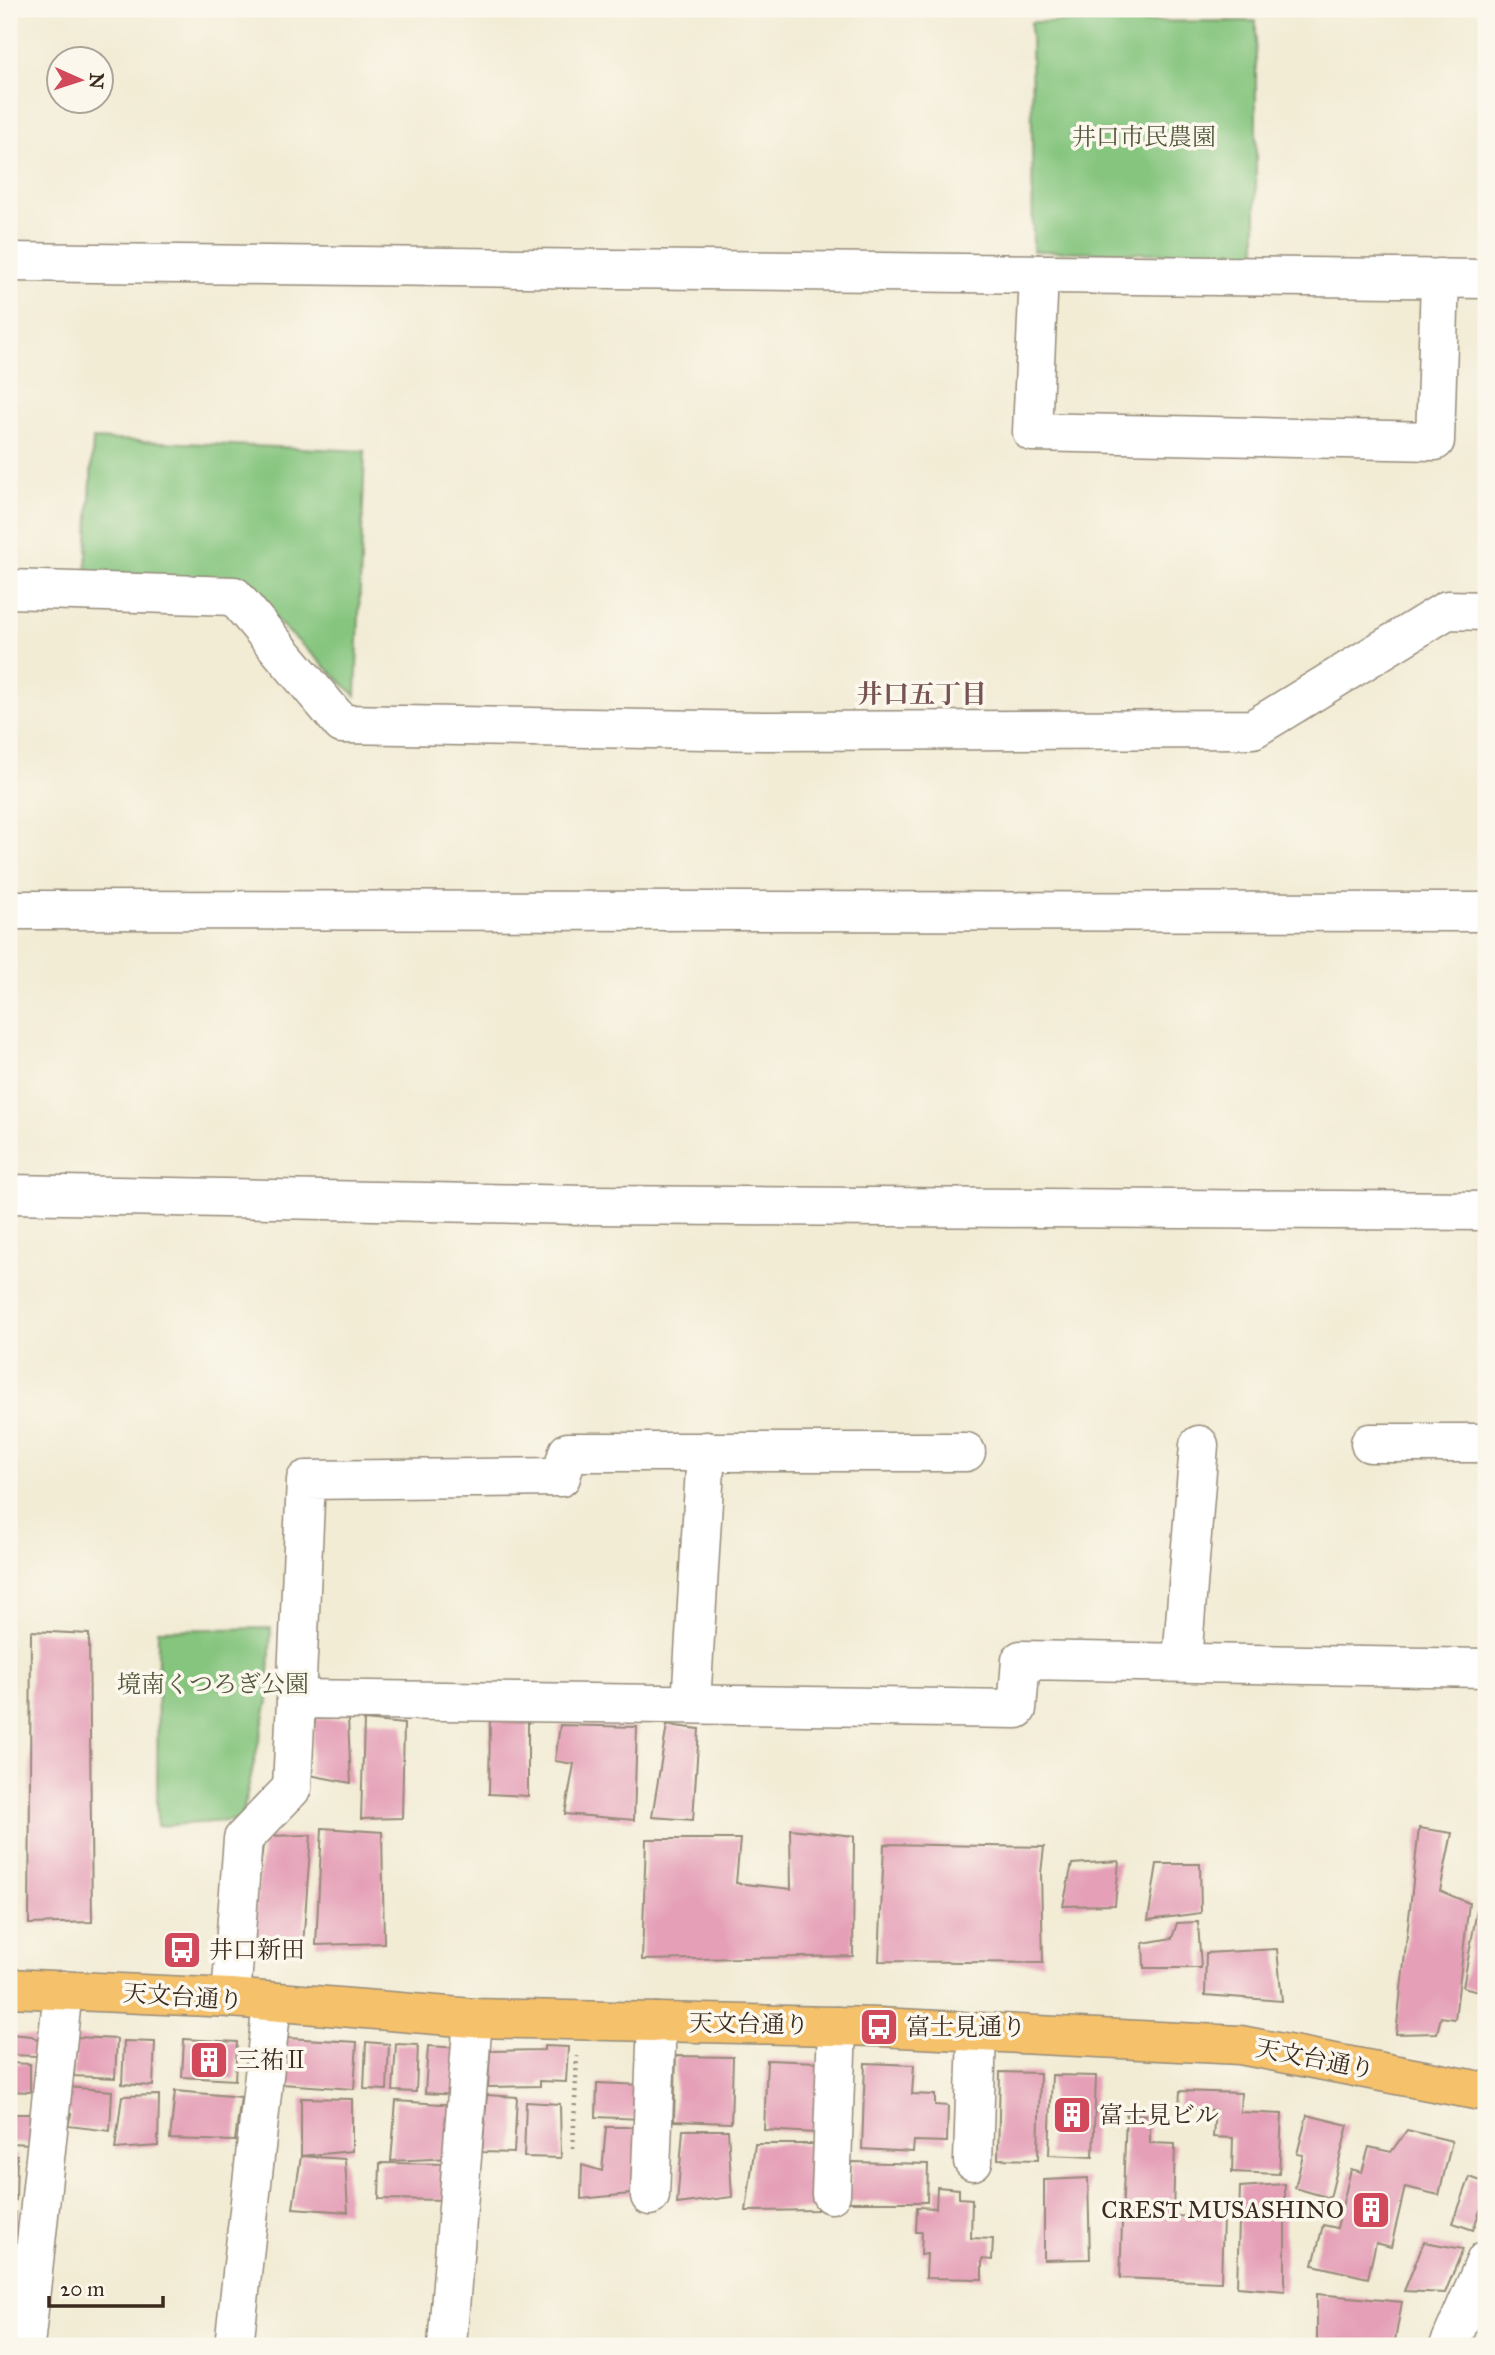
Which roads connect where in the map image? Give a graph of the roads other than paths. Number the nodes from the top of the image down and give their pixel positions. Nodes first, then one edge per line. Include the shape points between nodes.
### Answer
1 (9, 262) edge
2 (1040, 274) junction
3 (1440, 278) junction
4 (1486, 279) edge
5 (9, 589) edge
6 (1486, 611) edge
7 (9, 910) edge
8 (1486, 912) edge
9 (9, 1194) edge
10 (1486, 1211) edge
11 (1370, 1443) dead end
12 (1486, 1443) edge
13 (1199, 1445) dead end
14 (706, 1451) junction
15 (966, 1452) dead end
16 (1182, 1661) junction
17 (1486, 1668) edge
18 (298, 1699) junction
19 (691, 1704) junction
20 (9, 1988) edge
21 (63, 1990) junction
22 (231, 1998) junction
23 (272, 2003) junction
24 (473, 2018) junction
25 (657, 2022) junction
26 (837, 2026) junction
27 (977, 2033) junction
28 (1486, 2092) edge
29 (973, 2161) dead end
30 (831, 2194) dead end
31 (650, 2196) dead end
32 (1486, 2260) edge
33 (25, 2346) edge
34 (234, 2346) edge
35 (447, 2346) edge
36 (1450, 2346) edge

1 - 2 street
2 - 3 street
2 - 3 street via 1032,432 1435,441
3 - 4 street
5 - 6 street via 234,597 342,724 764,731 1253,729 1447,610
7 - 8 street
9 - 10 street via 598,1205
11 - 12 street
13 - 16 street
14 - 15 street
14 - 18 street via 568,1452 561,1477 306,1480
14 - 19 street
16 - 17 street
16 - 19 street via 1021,1660 1017,1709
18 - 19 street
18 - 22 street via 292,1788 243,1839
20 - 21 main road, 天文台通り
21 - 22 main road, 天文台通り
21 - 33 street
22 - 23 main road, 天文台通り
23 - 24 main road, 天文台通り
23 - 34 street
24 - 25 main road, 天文台通り
24 - 35 street
25 - 26 main road, 天文台通り
25 - 31 street
26 - 27 main road, 天文台通り
26 - 30 street
27 - 28 main road, 天文台通り via 1240,2045
27 - 29 street
32 - 36 street

